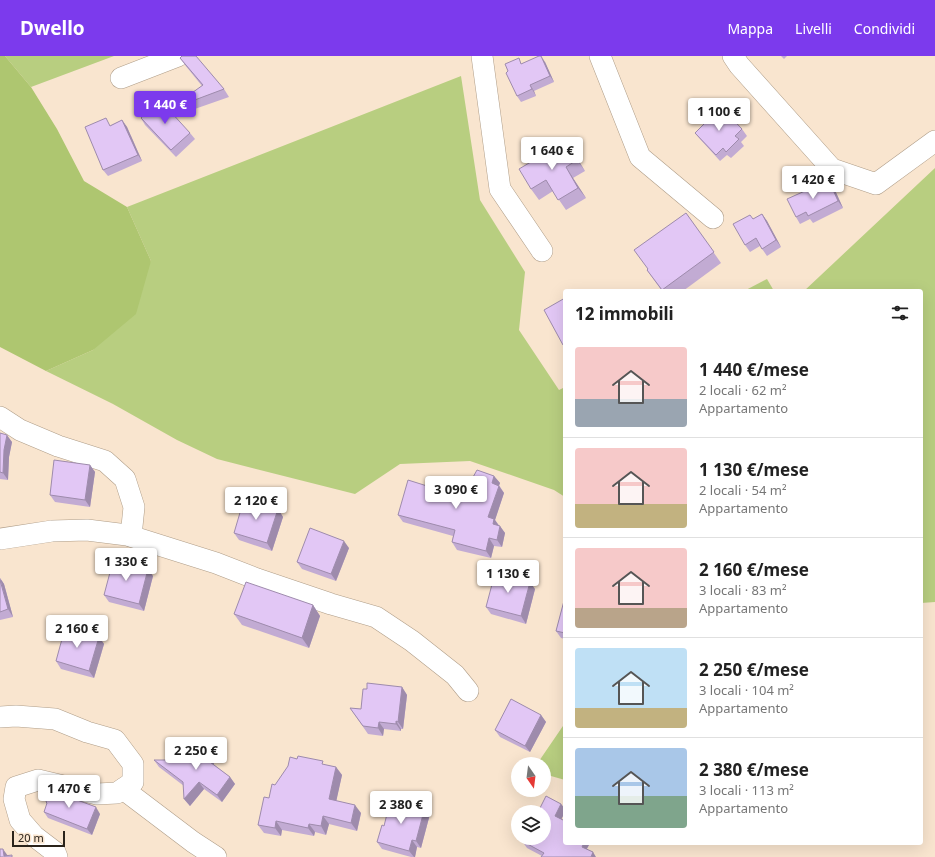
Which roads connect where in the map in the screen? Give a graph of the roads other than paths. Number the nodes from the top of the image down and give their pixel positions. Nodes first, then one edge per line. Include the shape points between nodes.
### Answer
1 (178, 56) edge
2 (482, 56) edge
3 (600, 56) edge
4 (733, 56) edge
5 (121, 78) dead end
6 (935, 141) edge
7 (713, 218) dead end
8 (542, 251) dead end
9 (0, 417) edge
10 (131, 536) junction
11 (0, 539) edge
12 (468, 692) dead end
13 (0, 717) edge
14 (123, 789) junction
15 (57, 857) edge
16 (216, 857) edge

1 - 5 street
2 - 8 street via 500,189
3 - 7 street via 640,156
4 - 6 street via 832,169 876,184
9 - 10 street via 33,436 105,461 125,479 134,507
10 - 11 street via 88,530 52,531
10 - 12 street via 376,617 412,640 455,675
13 - 14 street via 55,719 115,740 133,764 133,782
14 - 15 street via 117,793 97,794 38,780 16,787 14,799 20,820 34,836 55,852
14 - 16 street

